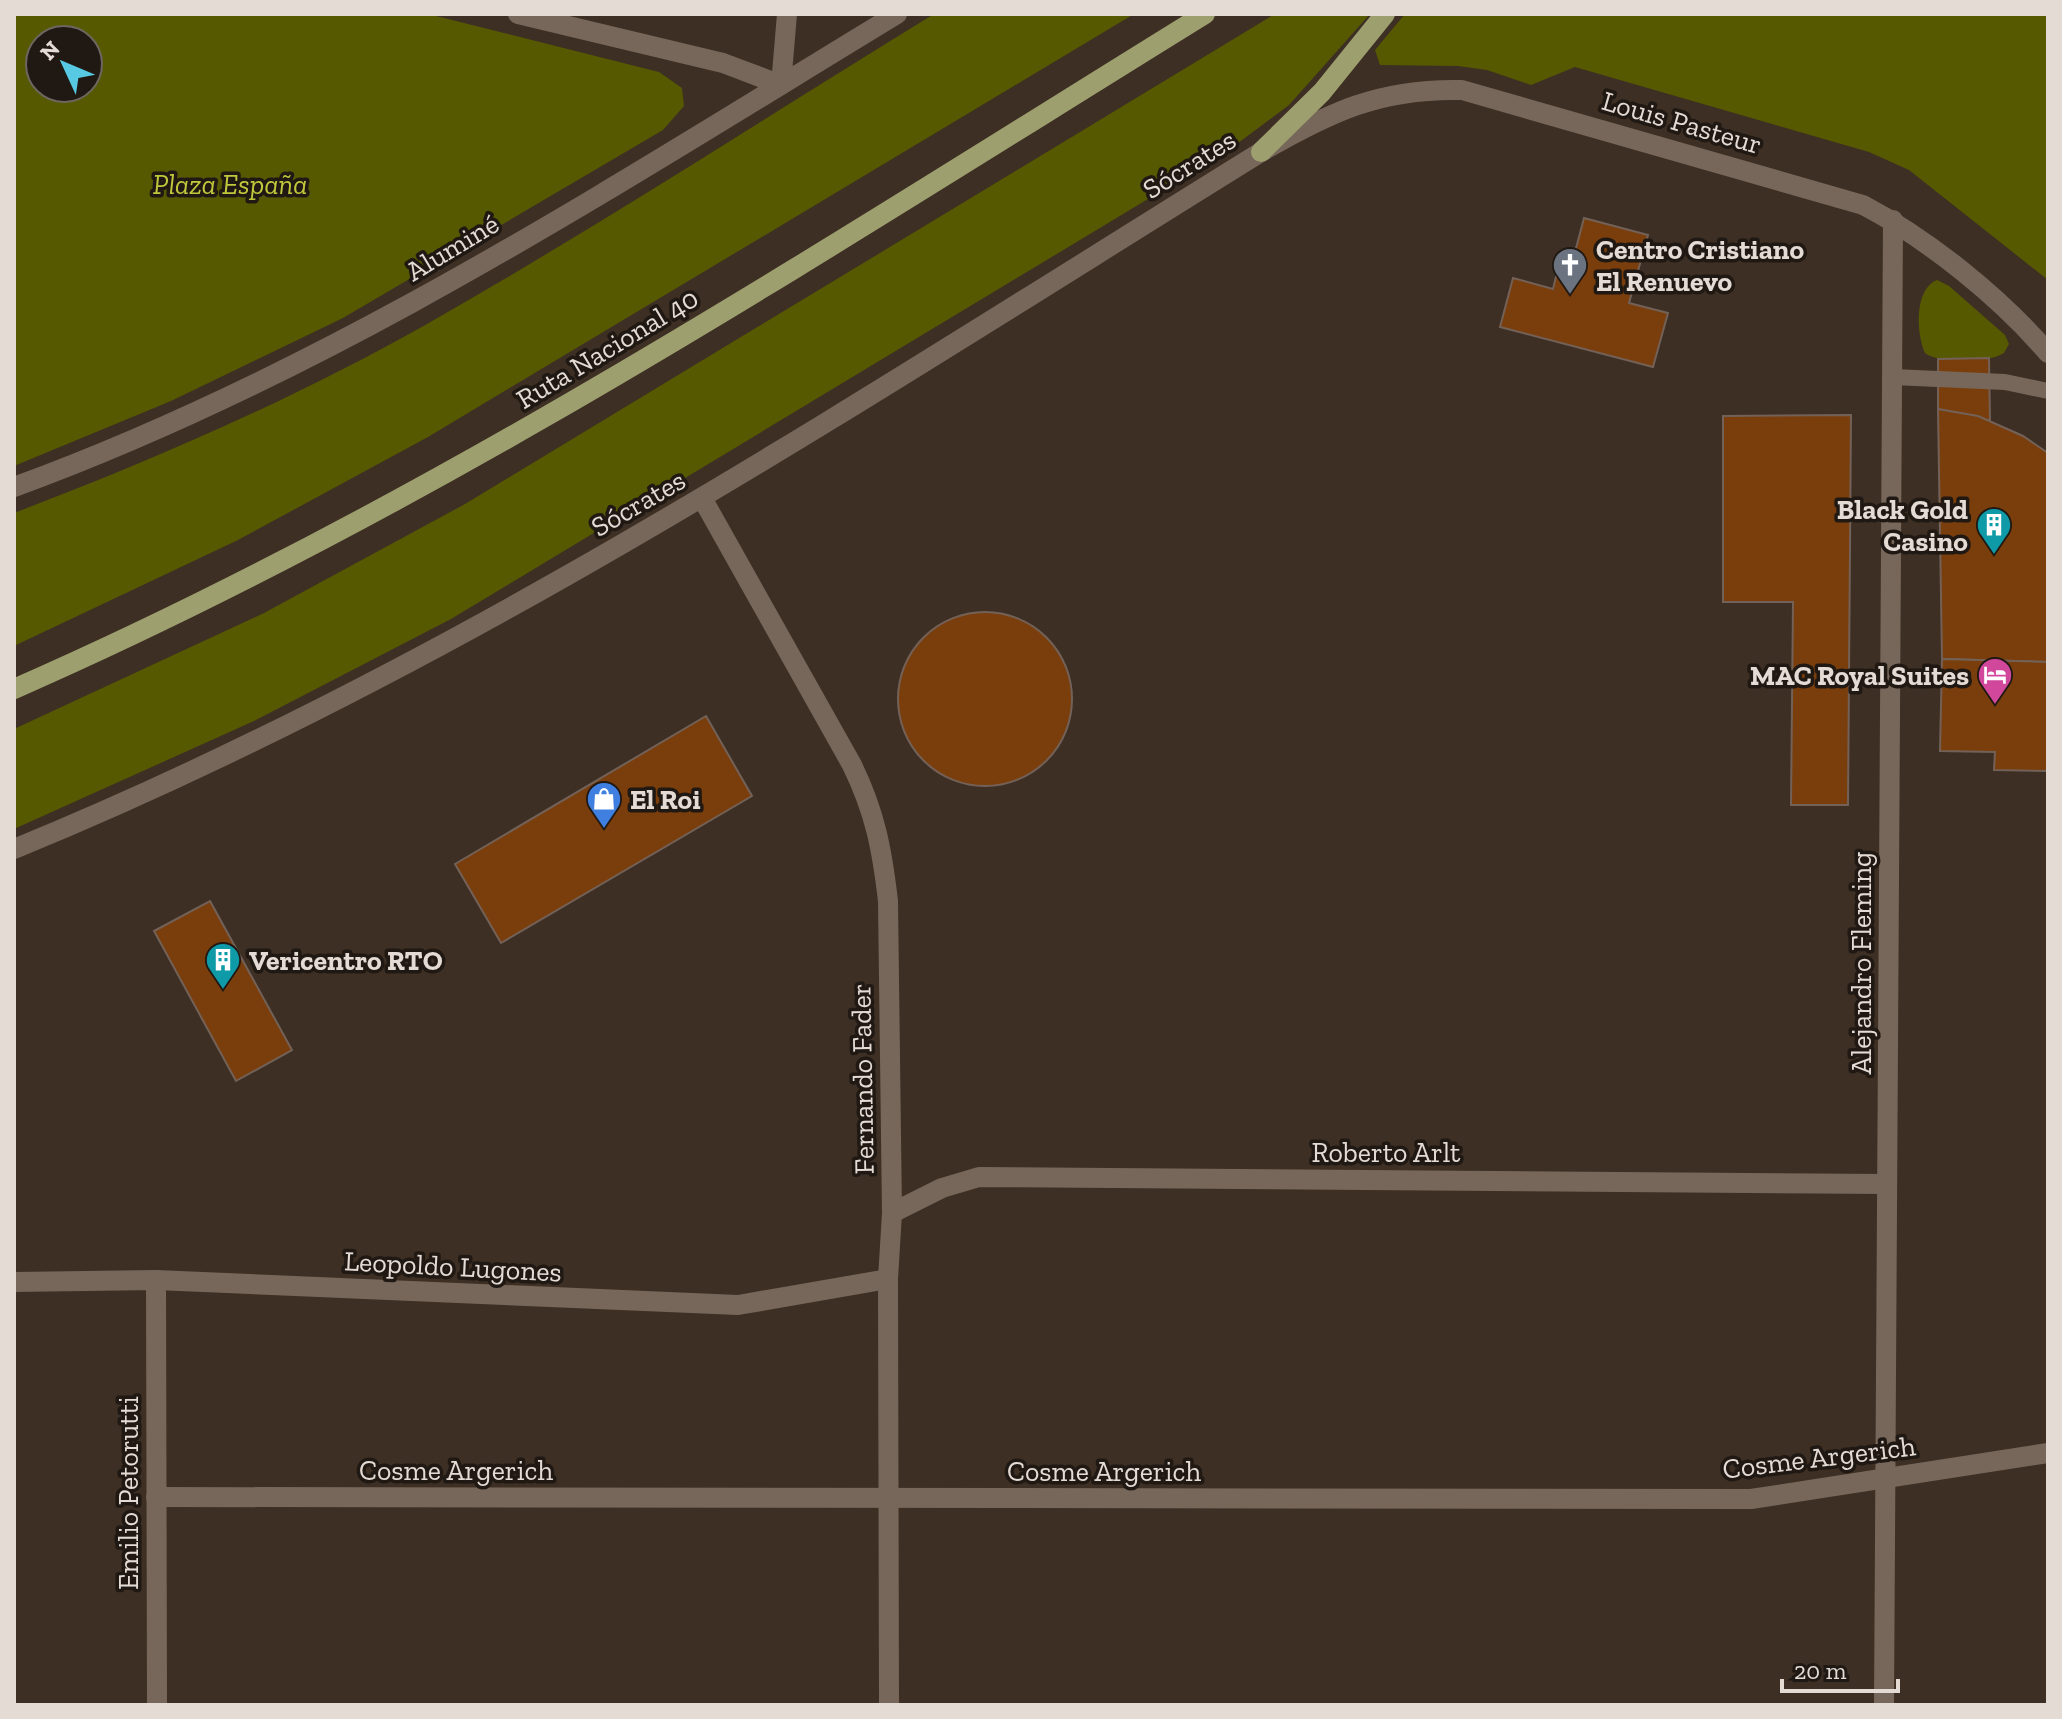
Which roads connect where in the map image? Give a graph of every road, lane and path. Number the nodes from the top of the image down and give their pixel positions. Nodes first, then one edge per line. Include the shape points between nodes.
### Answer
1 (518, 14) edge
2 (787, 14) edge
3 (897, 14) edge
4 (1205, 14) edge
5 (1385, 14) edge
6 (781, 85) junction
7 (1261, 152) junction
8 (1893, 220) junction
9 (2048, 353) edge
10 (1893, 377) junction
11 (2048, 391) edge
12 (14, 487) edge
13 (702, 498) junction
14 (14, 689) edge
15 (14, 849) edge
16 (1887, 1184) junction
17 (892, 1213) junction
18 (888, 1279) junction
19 (156, 1280) junction
20 (14, 1282) edge
21 (2048, 1453) edge
22 (1887, 1478) junction
23 (156, 1497) junction
24 (889, 1500) junction
25 (157, 1705) edge
26 (889, 1705) edge
27 (1884, 1705) edge

1 - 6 street via 723,63
2 - 6 street
3 - 6 street, Aluminé
4 - 14 main road, Ruta Nacional 40 via 478,457 178,615
5 - 7 main road via 1322,92
6 - 12 street, Aluminé via 367,330 176,423
7 - 8 street, Louis Pasteur via 1346,106 1424,89 1462,90 1834,195
7 - 13 street, Sócrates
8 - 9 street, Louis Pasteur via 2014,317
8 - 10 street, Alejandro Fleming
10 - 11 lane via 2005,382
10 - 16 street, Alejandro Fleming
13 - 15 street, Sócrates via 386,676 152,790
13 - 17 street, Fernando Fader via 872,806 888,901
16 - 17 street, Roberto Arlt via 979,1177
16 - 22 street, Alejandro Fleming
17 - 18 street, Fernando Fader
18 - 19 street, Leopoldo Lugones via 738,1305
18 - 24 street, Fernando Fader
19 - 20 street, Leopoldo Lugones
19 - 23 street, Emilio Petorutti
21 - 22 street, Cosme Argerich
22 - 24 street, Cosme Argerich via 1751,1499
22 - 27 street, Alejandro Fleming
23 - 24 street, Cosme Argerich
23 - 25 street, Emilio Petorutti
24 - 26 street, Fernando Fader

